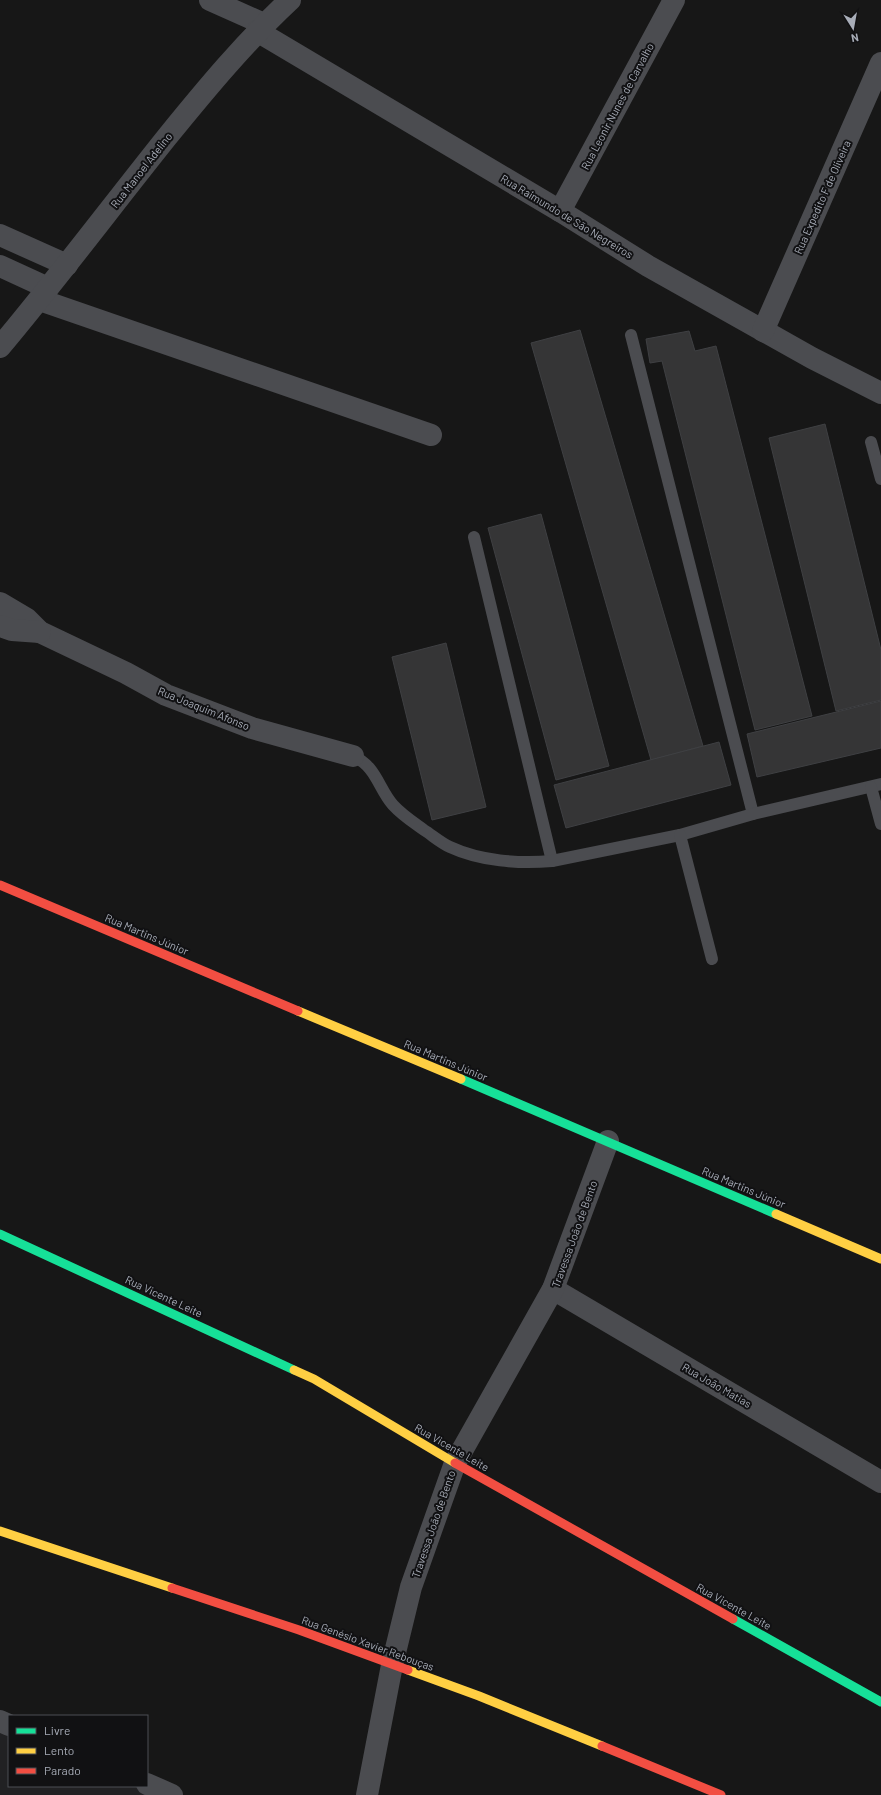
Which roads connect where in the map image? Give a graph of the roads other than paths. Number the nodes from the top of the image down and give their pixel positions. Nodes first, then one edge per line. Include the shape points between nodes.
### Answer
1 (210, 0) edge
2 (290, 0) edge
3 (674, 0) edge
4 (261, 28) junction
5 (881, 63) edge
6 (560, 211) junction
7 (0, 234) edge
8 (67, 265) junction
9 (0, 266) edge
10 (44, 294) junction
11 (764, 330) junction
12 (631, 335) dead end
13 (0, 347) edge
14 (881, 393) edge
15 (431, 435) dead end
16 (871, 442) dead end
17 (881, 479) edge
18 (474, 537) dead end
19 (0, 603) edge
20 (0, 626) edge
21 (40, 632) junction
22 (353, 756) joint
23 (876, 785) edge
24 (753, 814) junction
25 (881, 824) edge
26 (680, 835) junction
27 (552, 861) junction
28 (0, 885) edge
29 (712, 960) dead end
30 (608, 1141) junction
31 (0, 1234) edge
32 (881, 1259) edge
33 (554, 1289) junction
34 (454, 1464) junction
35 (881, 1482) edge
36 (0, 1531) edge
37 (392, 1665) junction
38 (881, 1702) edge
39 (148, 1784) edge
40 (172, 1795) edge
41 (367, 1795) edge
42 (720, 1795) edge

1 - 4 street, Rua Raimundo de São Negreiros
2 - 4 street, Rua Manoel Adelino
3 - 6 street, Rua Leonir Nunes de Carvalho
4 - 6 street, Rua Raimundo de São Negreiros
4 - 8 street, Rua Manoel Adelino via 204,92
5 - 11 street, Rua Expedito F de Oliveira
6 - 11 street, Rua Raimundo de São Negreiros via 648,266
7 - 8 street
8 - 10 street, Rua Manoel Adelino
9 - 10 street
10 - 13 street, Rua Manoel Adelino
10 - 15 street
11 - 14 street, Rua Raimundo de São Negreiros
12 - 24 lane
16 - 17 lane
18 - 27 lane
19 - 21 street, Rua Joaquim Afonso via 26,619
20 - 21 street, Rua Joaquim Afonso via 12,630
21 - 22 street, Rua Joaquim Afonso via 204,710 252,728
22 - 27 lane via 368,765 392,804 408,819 449,846 474,856 499,860 532,863
23 - 24 lane
23 - 25 lane
24 - 26 lane
26 - 27 lane
26 - 29 lane
28 - 30 street, Rua Martins Júnior
30 - 32 street, Rua Martins Júnior
30 - 33 street, Travessa João de Bento
31 - 34 street, Rua Vicente Leite via 314,1379
33 - 34 street, Travessa João de Bento
33 - 35 street, Rua João Matias
34 - 37 street, Travessa João de Bento via 411,1587
34 - 38 street, Rua Vicente Leite
36 - 37 street, Rua Genésio Xavier Rebouças via 299,1630
37 - 41 street, Travessa João de Bento
37 - 42 street, Rua Genésio Xavier Rebouças via 479,1696
39 - 40 street

